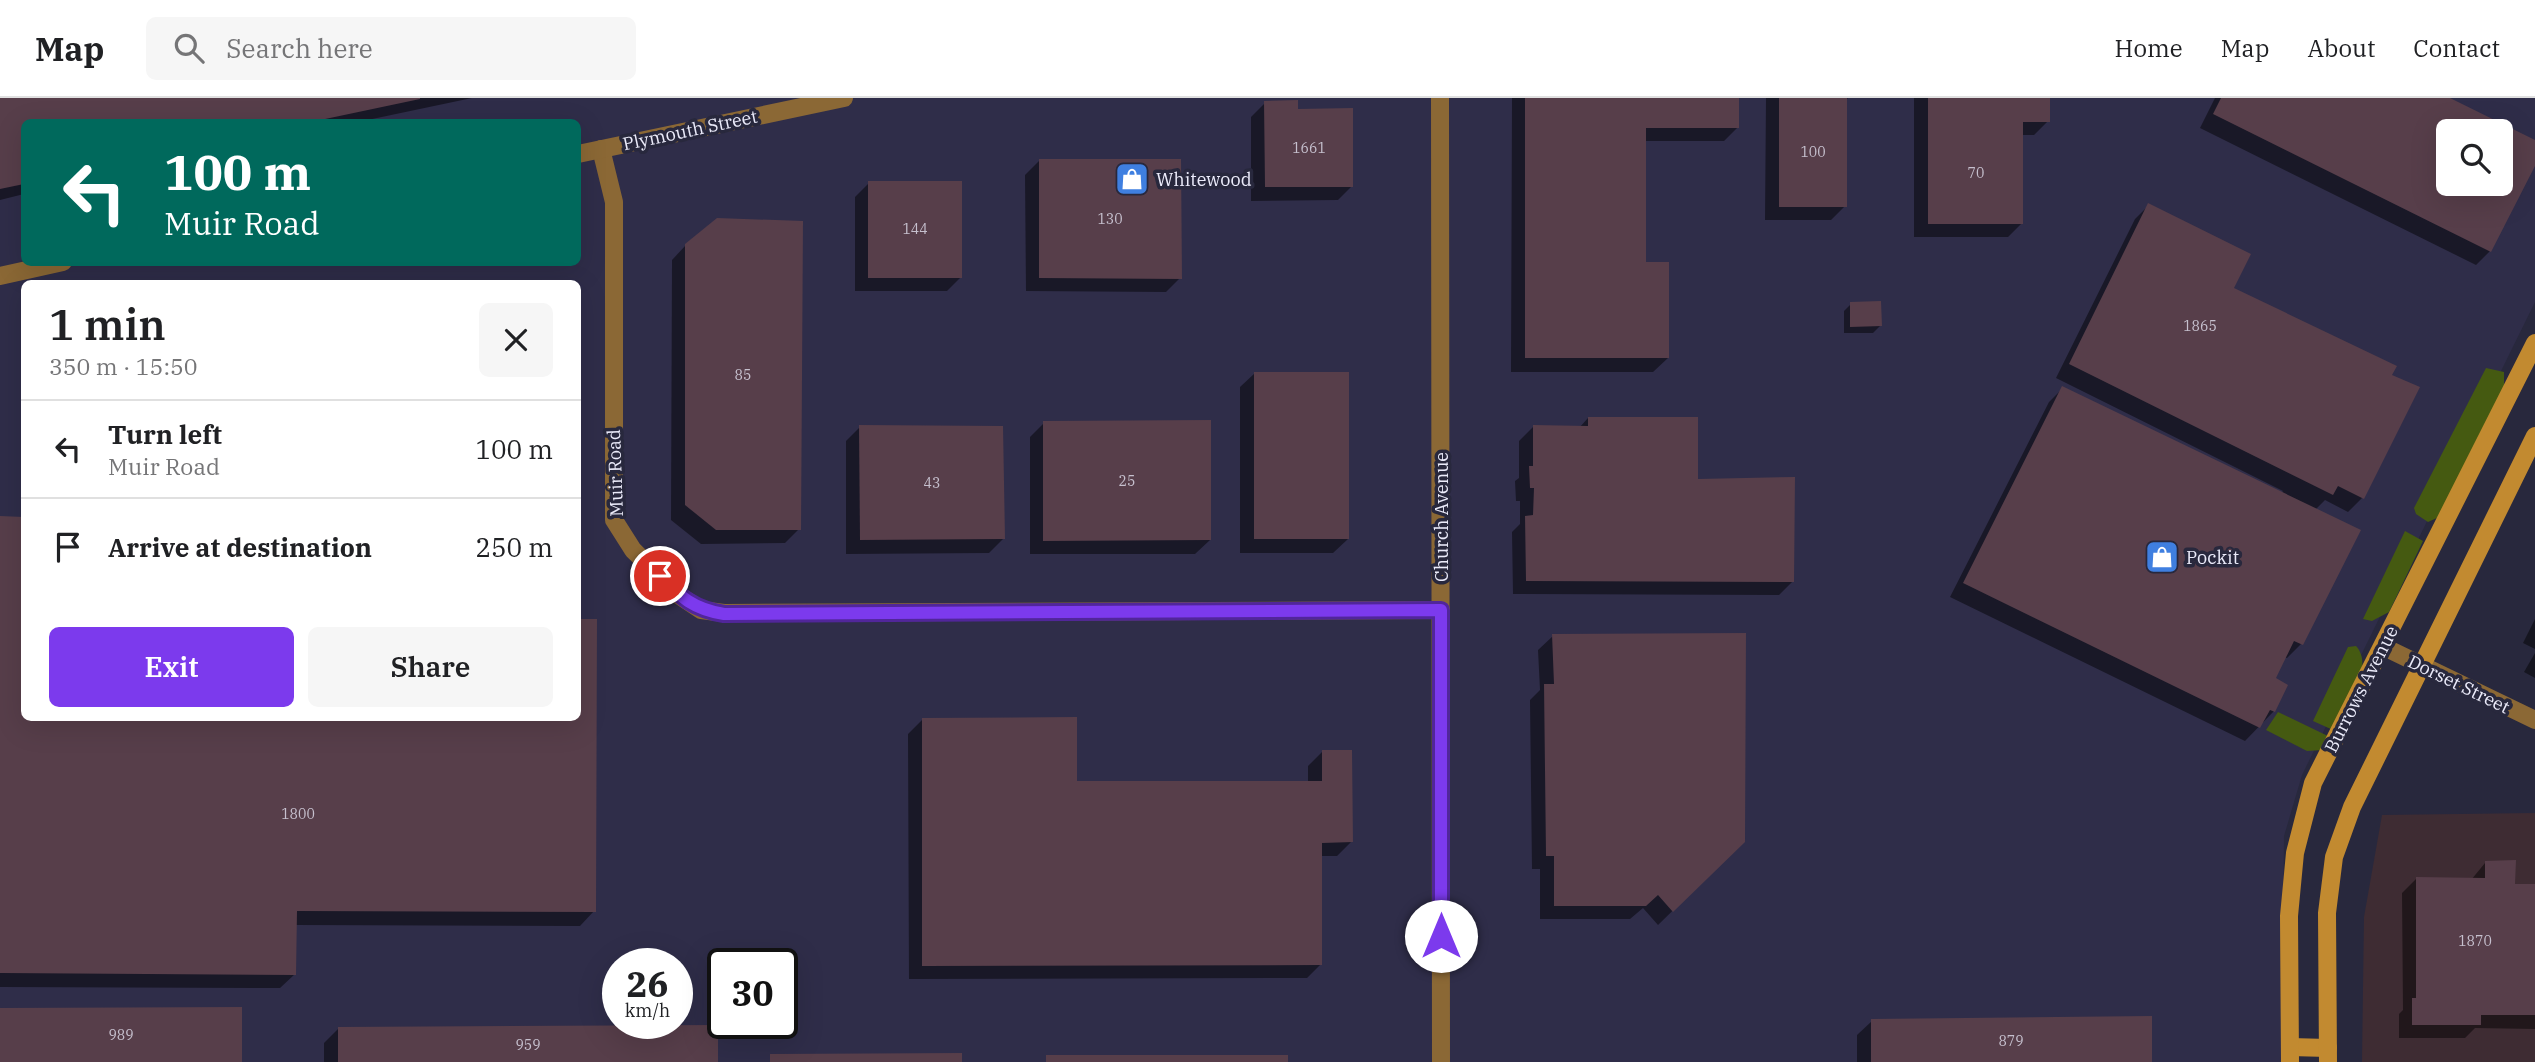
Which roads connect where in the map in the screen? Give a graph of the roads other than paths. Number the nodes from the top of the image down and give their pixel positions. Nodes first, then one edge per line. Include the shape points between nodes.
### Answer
1 (844, 98) edge
2 (1440, 98) edge
3 (601, 149) junction
4 (581, 153) edge
5 (45, 266) edge
6 (0, 276) edge
7 (2535, 343) edge
8 (2535, 436) edge
9 (1441, 610) junction
10 (2384, 647) junction
11 (2420, 666) junction
12 (2535, 720) edge
13 (2290, 1055) edge
14 (2328, 1055) edge
15 (1441, 1062) edge

1 - 3 street, Plymouth Street
2 - 9 street, Church Avenue
3 - 4 street, Plymouth Street
3 - 9 street, Muir Road via 614,202 614,520 633,550 701,610 724,614
5 - 6 street
7 - 10 street, Burrows Avenue
8 - 11 street
9 - 15 street, Church Avenue
10 - 11 street, Dorset Street
10 - 13 street, Burrows Avenue via 2313,783 2295,853 2289,916
11 - 12 street, Dorset Street
11 - 14 street via 2352,807 2334,857 2327,913
13 - 14 street

